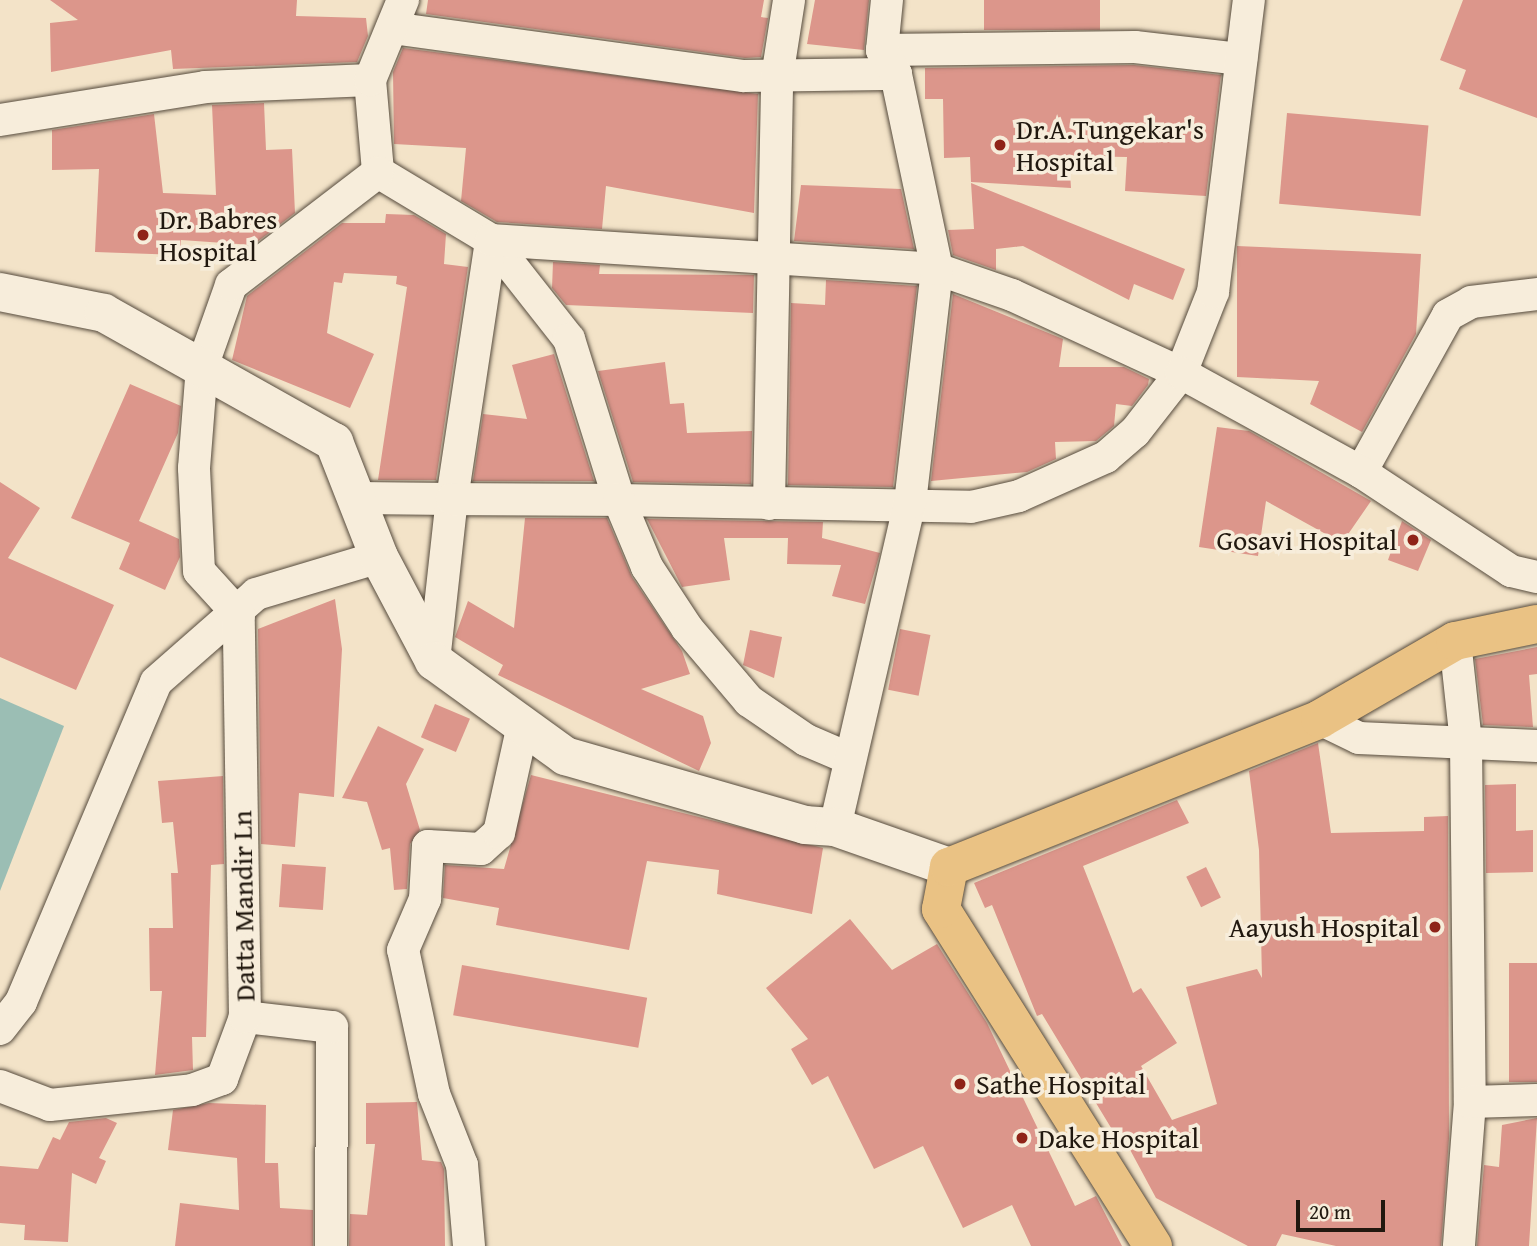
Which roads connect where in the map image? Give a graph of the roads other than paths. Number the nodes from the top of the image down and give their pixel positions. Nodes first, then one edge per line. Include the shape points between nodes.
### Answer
1 (789, 0) edge
2 (887, 0) edge
3 (1249, 0) edge
4 (397, 14) edge
5 (1241, 59) junction
6 (889, 62) junction
7 (777, 77) junction
8 (370, 80) junction
9 (0, 120) edge
10 (378, 172) junction
11 (491, 240) junction
12 (775, 262) junction
13 (937, 269) junction
14 (0, 292) edge
15 (1537, 294) edge
16 (202, 368) junction
17 (1181, 373) junction
18 (1361, 472) junction
19 (358, 498) junction
20 (452, 499) junction
21 (619, 500) junction
22 (910, 503) junction
23 (769, 504) junction
24 (379, 557) junction
25 (1537, 577) edge
26 (239, 615) junction
27 (1537, 624) edge
28 (1455, 641) junction
29 (434, 661) junction
30 (1320, 719) junction
31 (523, 725) junction
32 (1466, 743) junction
33 (1537, 746) edge
34 (848, 758) junction
35 (835, 827) junction
36 (949, 867) junction
37 (245, 1017) junction
38 (0, 1029) edge
39 (0, 1086) edge
40 (1537, 1100) edge
41 (1470, 1102) junction
42 (331, 1246) edge
43 (469, 1246) edge
44 (1153, 1246) edge
45 (1459, 1246) edge

1 - 7 street
2 - 6 street
3 - 5 street
4 - 7 street
4 - 8 street
5 - 6 street via 1135,47
5 - 17 street via 1213,292
6 - 7 street
6 - 13 street
7 - 12 street
8 - 9 street via 205,86
8 - 10 street
10 - 11 street
10 - 16 street via 231,285
11 - 12 street
11 - 20 street
11 - 21 street via 569,339
12 - 13 street
12 - 23 street
13 - 17 street via 1012,295
13 - 22 street
14 - 16 street via 104,313
15 - 18 street via 1471,302 1448,314
16 - 19 street via 334,442
16 - 26 street via 194,468 199,571
17 - 18 street
17 - 22 street via 1135,432 1107,457 1019,496 971,507
18 - 25 street via 1511,572
19 - 20 street
19 - 24 street
20 - 21 street
20 - 29 street
21 - 23 street
21 - 34 street via 653,577 749,701 806,740
22 - 23 street
22 - 34 street
24 - 26 street via 256,594
24 - 29 street
26 - 37 street, Datta Mandir Ln
26 - 38 street via 156,682 21,1002
27 - 28 main road
28 - 30 main road
28 - 32 street
29 - 31 street
30 - 32 street via 1359,738
30 - 36 main road
31 - 35 street via 565,756 805,825
31 - 43 street via 499,833 481,849 428,846 425,899 402,950 434,1094 462,1165
32 - 33 street
32 - 41 street
34 - 35 street
35 - 36 street
36 - 44 main road via 941,909
37 - 39 street via 222,1080 192,1090 50,1105
37 - 42 street, Datta Mandir Ln via 332,1027
40 - 41 street
41 - 45 street

